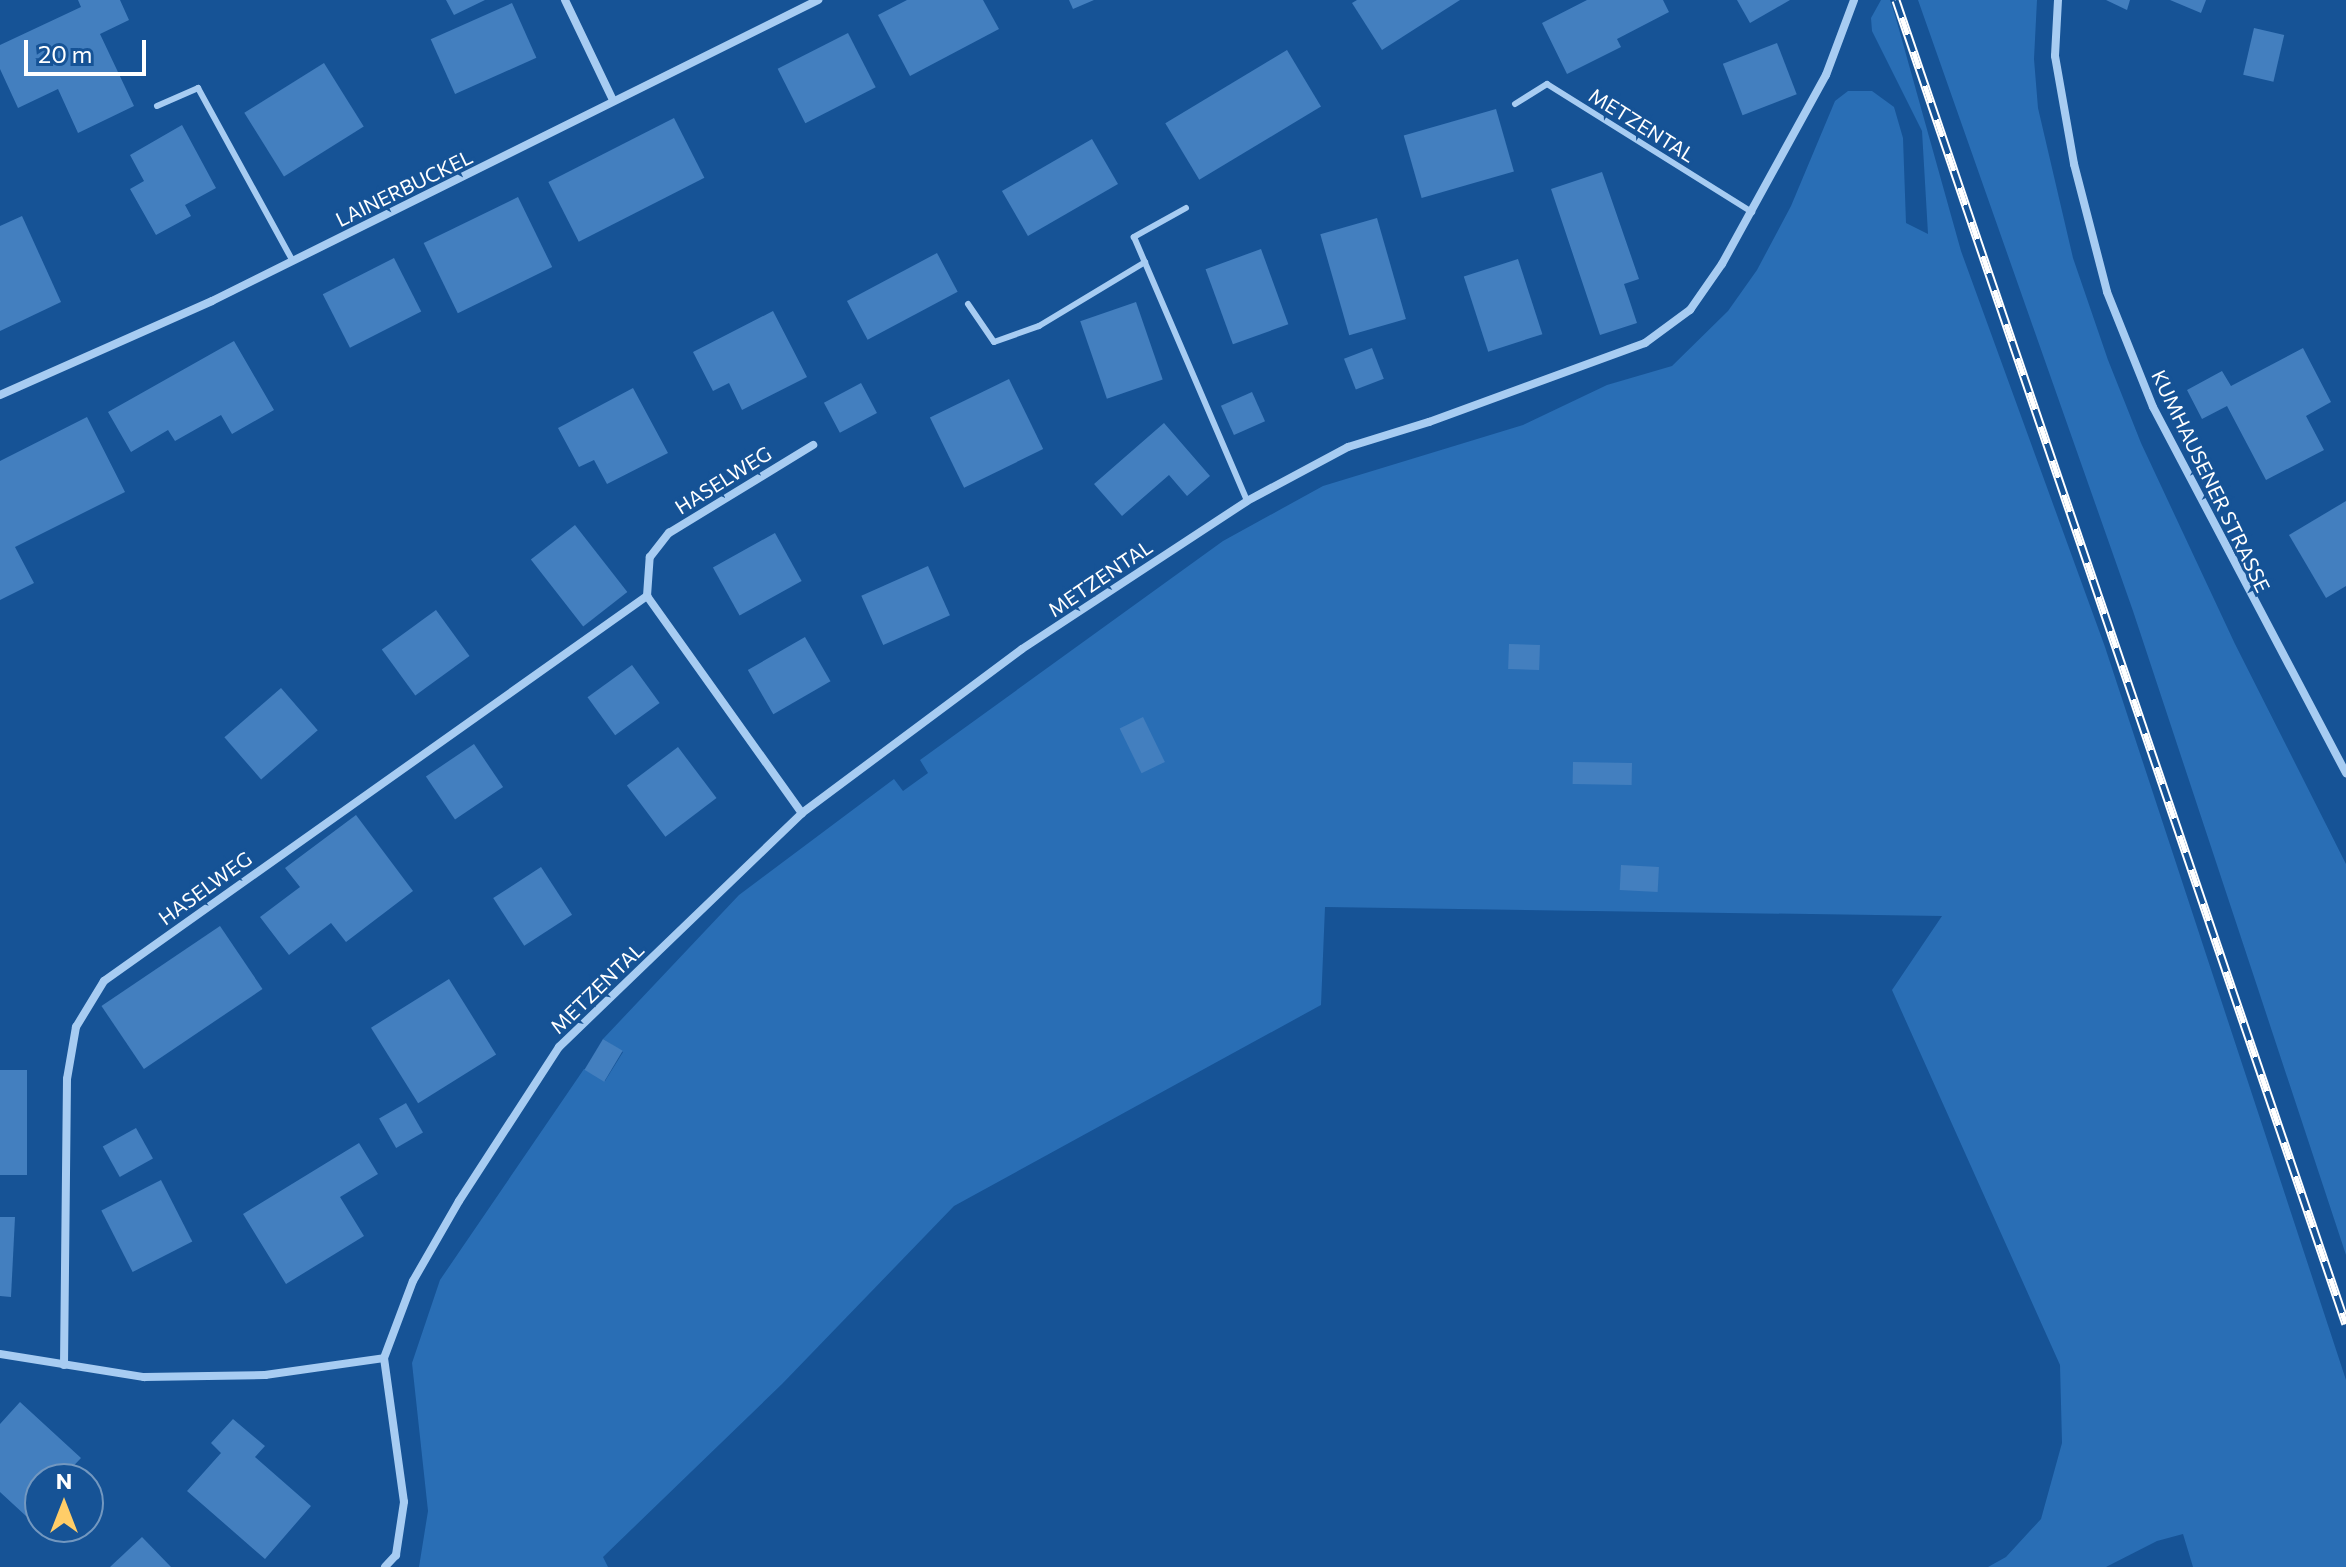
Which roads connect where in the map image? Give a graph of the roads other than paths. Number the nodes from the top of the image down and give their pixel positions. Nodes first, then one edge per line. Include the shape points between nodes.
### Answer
1 (565, 0) edge
2 (818, 0) edge
3 (1854, 0) edge
4 (2058, 0) edge
5 (613, 100) junction
6 (1515, 104) dead end
7 (157, 106) dead end
8 (1186, 208) dead end
9 (1752, 212) junction
10 (292, 260) junction
11 (1145, 262) junction
12 (968, 304) dead end
13 (0, 395) edge
14 (813, 445) dead end
15 (1247, 501) junction
16 (647, 596) junction
17 (2346, 773) edge
18 (802, 813) junction
19 (0, 1354) edge
20 (384, 1358) junction
21 (64, 1365) junction
22 (385, 1567) edge

1 - 5 street
2 - 5 street, LAINERBUCKEL
3 - 9 street, METZENTAL via 1826,75
4 - 17 street, KUMHAUSENER STRASSE via 2055,56 2074,164 2107,292 2153,407
5 - 10 street, LAINERBUCKEL
6 - 9 lane, METZENTAL via 1547,84
7 - 10 lane via 198,88
8 - 11 lane via 1134,237
9 - 15 street, METZENTAL via 1690,310 1645,343 1348,447
10 - 13 street, LAINERBUCKEL
11 - 12 lane via 1039,326 994,342
11 - 15 lane
14 - 16 street, HASELWEG via 669,533 650,557
15 - 18 street, METZENTAL via 1022,649
16 - 18 street
16 - 21 street, HASELWEG via 104,981 76,1027 67,1079
18 - 20 street, METZENTAL via 559,1047 413,1281
19 - 21 street
20 - 21 street via 265,1375 144,1377
20 - 22 street via 404,1502 396,1555

